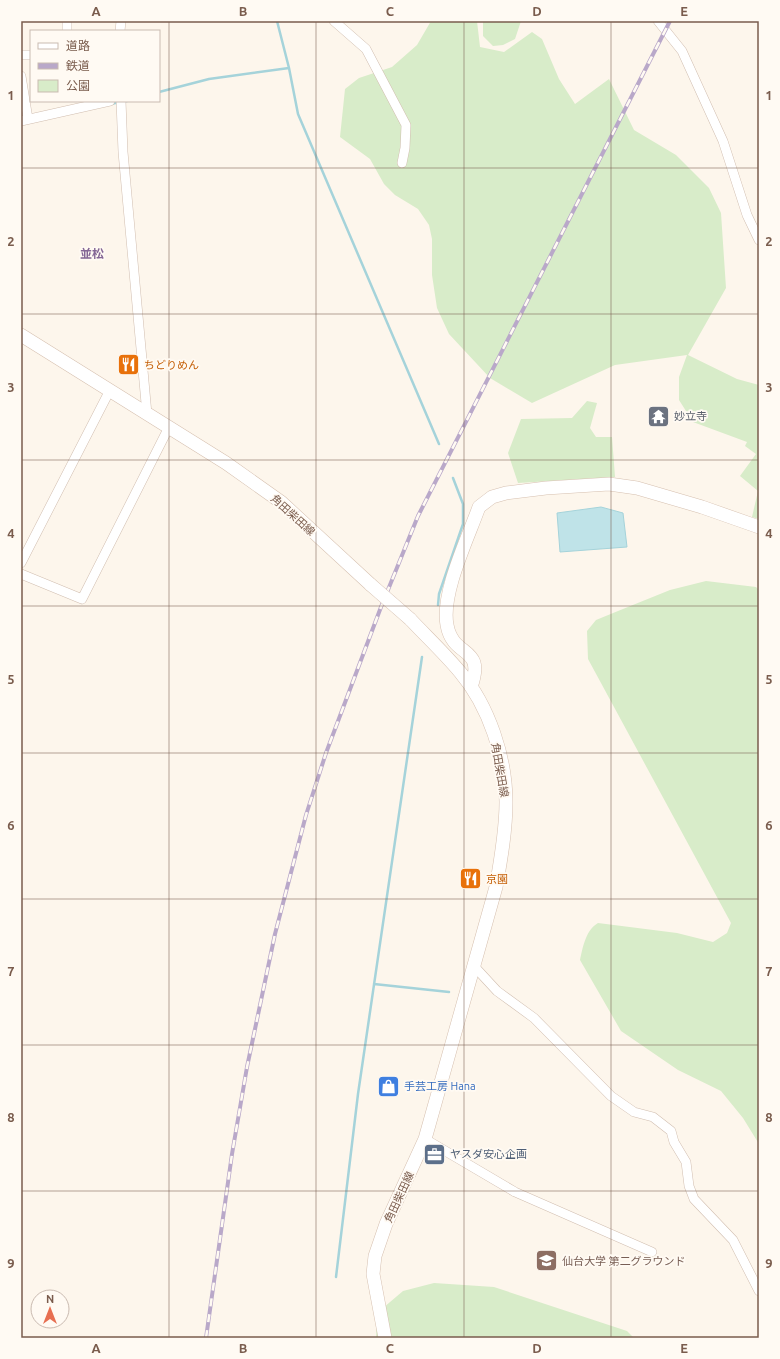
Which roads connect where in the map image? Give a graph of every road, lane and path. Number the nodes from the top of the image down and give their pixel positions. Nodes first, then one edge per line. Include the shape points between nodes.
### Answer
1 (334, 21) edge
2 (658, 21) edge
3 (21, 76) edge
4 (105, 102) edge
5 (122, 103) edge
6 (24, 120) edge
7 (402, 163) dead end
8 (759, 240) edge
9 (21, 335) edge
10 (110, 390) junction
11 (146, 414) junction
12 (169, 427) junction
13 (759, 527) edge
14 (21, 563) edge
15 (21, 574) edge
16 (471, 687) junction
17 (473, 965) junction
18 (425, 1139) junction
19 (652, 1252) dead end
20 (759, 1291) edge
21 (385, 1338) edge

1 - 7 street via 366,49 406,125 406,148
2 - 8 street via 682,51 723,141 747,215
3 - 6 street
4 - 6 street
5 - 11 street via 123,152
9 - 10 main road, 角田柴田線
10 - 11 main road, 角田柴田線
10 - 14 street
11 - 12 main road, 角田柴田線
12 - 15 street via 82,599
12 - 16 main road, 角田柴田線, bridge via 281,502 410,619
13 - 16 main road via 637,488 609,484 560,486 506,493 483,502 452,580 446,612 447,626 452,639 476,665
16 - 17 main road, 角田柴田線 via 483,708 498,751 506,802 500,866
17 - 18 main road, 角田柴田線
17 - 20 street via 497,992 534,1018 611,1096 634,1112 653,1117 670,1131 686,1162 689,1186 694,1199 733,1240
18 - 19 street via 515,1192
18 - 21 main road, 角田柴田線 via 386,1224 375,1256 374,1274

